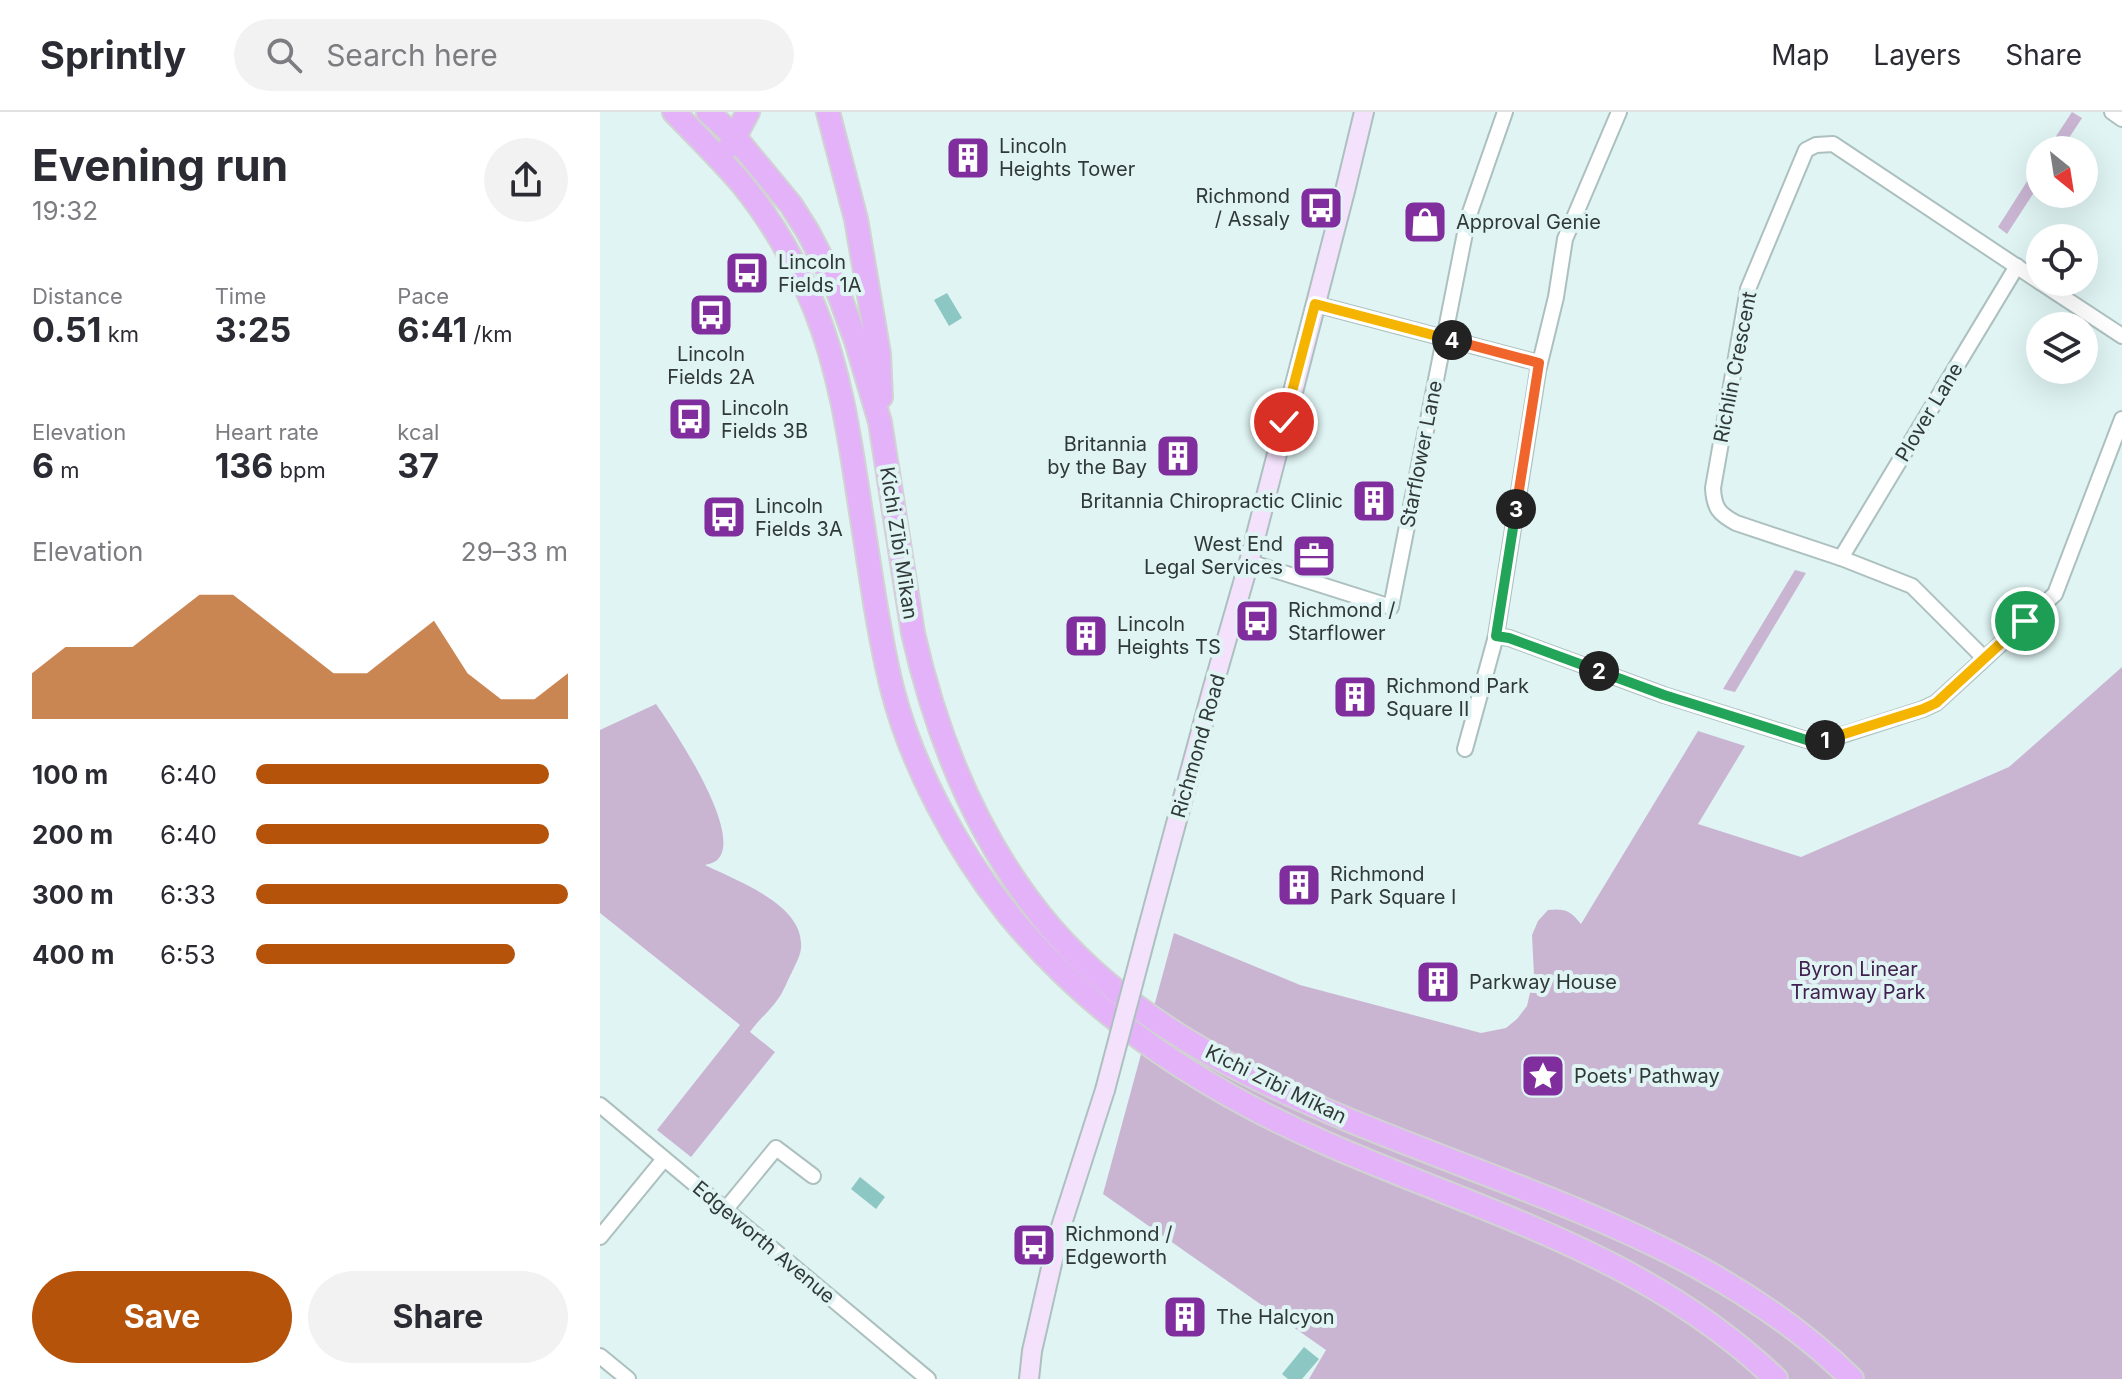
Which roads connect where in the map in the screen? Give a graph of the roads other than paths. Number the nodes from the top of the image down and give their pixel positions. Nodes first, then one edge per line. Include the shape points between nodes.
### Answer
1 (674, 112) edge
2 (708, 112) edge
3 (748, 112) edge
4 (828, 112) edge
5 (1364, 112) edge
6 (1505, 112) edge
7 (1619, 112) edge
8 (2112, 112) edge
9 (2122, 119) edge
10 (734, 136) junction
11 (723, 162) junction
12 (2017, 266) junction
13 (2026, 272) edge
14 (2061, 296) edge
15 (1315, 304) junction
16 (2122, 336) edge
17 (1444, 337) junction
18 (1539, 363) junction
19 (2122, 419) edge
20 (880, 422) junction
21 (1841, 558) junction
22 (1249, 562) junction
23 (1496, 636) junction
24 (1984, 658) junction
25 (1465, 749) dead end
26 (600, 1105) edge
27 (664, 1159) junction
28 (813, 1176) dead end
29 (726, 1209) junction
30 (600, 1237) edge
31 (600, 1356) edge
32 (628, 1379) edge
33 (928, 1379) edge
34 (1029, 1379) edge
35 (1776, 1379) edge
36 (1852, 1379) edge

1 - 11 highway, Kichi Zībī Mīkan
2 - 10 highway, Kichi Zībī Mīkan
3 - 10 highway
4 - 20 highway via 850,193 879,354
5 - 15 main road, Richmond Road
6 - 17 street, Starflower Lane via 1468,218
7 - 18 street via 1565,239
8 - 9 street
10 - 11 highway
10 - 20 highway, Kichi Zībī Mīkan via 791,205 836,286
11 - 35 highway, Kichi Zībī Mīkan via 790,257 830,354 890,678 916,758 966,853 1024,932 1057,969 1121,1024 1234,1098 1332,1146 1591,1253 1698,1316
12 - 13 street, Richlin Crescent
12 - 21 street, Plover Lane
12 - 21 street, Richlin Crescent via 1833,144 1806,150 1748,289 1713,503 1736,523
14 - 16 street, Richlin Crescent
15 - 17 street
15 - 22 main road, Richmond Road
17 - 18 street
17 - 22 street, Starflower Lane via 1391,607
18 - 23 street
19 - 24 street via 2055,594
20 - 36 highway, Kichi Zībī Mīkan via 913,633 939,727 999,854 1069,947 1135,1005 1230,1065 1673,1253 1760,1304
21 - 24 street, Richlin Crescent via 1912,586
22 - 34 main road, Richmond Road, bridge via 1105,1090 1056,1245
23 - 24 street via 1813,742 1936,703
23 - 25 street
26 - 27 street, Edgeworth Avenue
27 - 29 street, Edgeworth Avenue
27 - 30 street
28 - 29 street via 776,1148
29 - 33 street, Edgeworth Avenue
31 - 32 street

